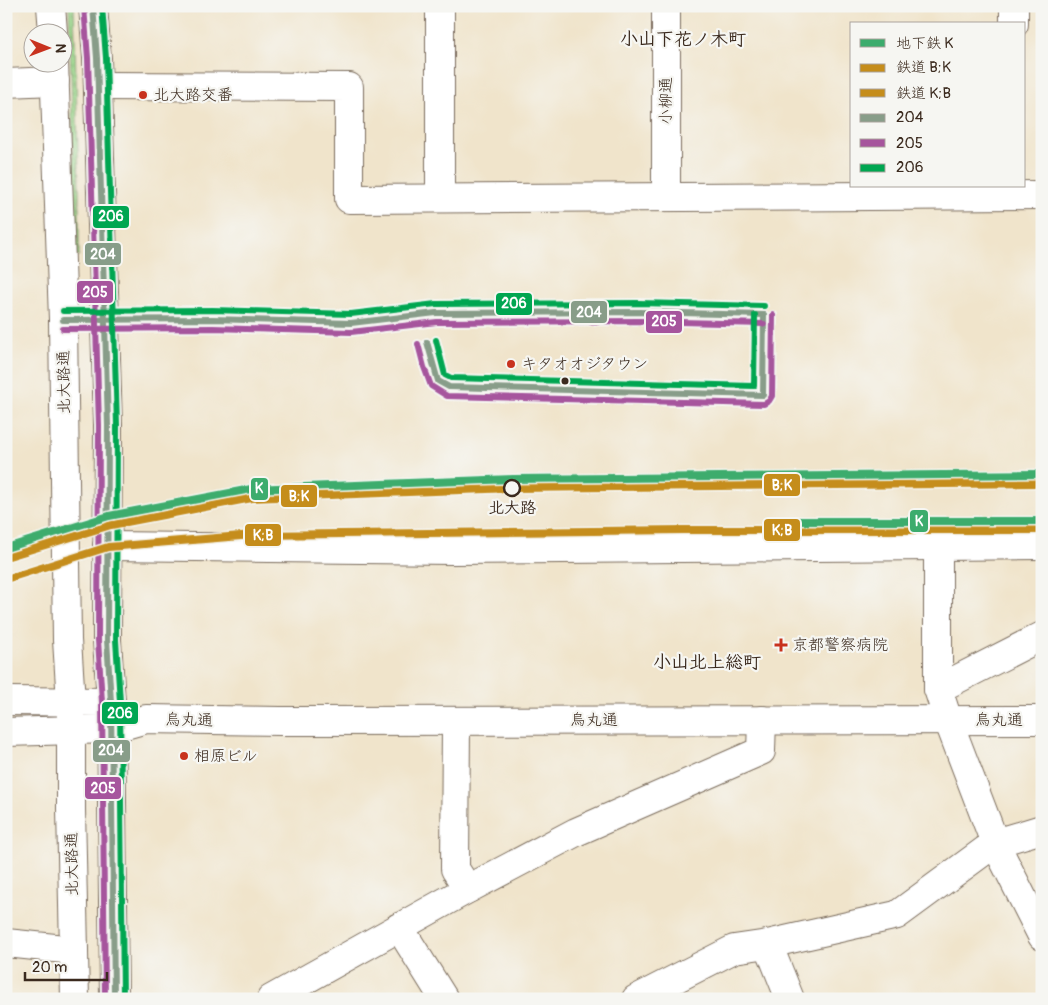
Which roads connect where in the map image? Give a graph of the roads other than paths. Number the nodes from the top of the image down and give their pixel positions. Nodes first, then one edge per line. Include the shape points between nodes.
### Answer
1 (52, 6) edge
2 (92, 6) edge
3 (440, 6) edge
4 (666, 6) edge
5 (1014, 6) edge
6 (53, 22) edge
7 (1014, 22) edge
8 (55, 72) edge
9 (6, 83) edge
10 (98, 86) junction
11 (1015, 191) edge
12 (1042, 195) edge
13 (666, 197) junction
14 (440, 198) junction
15 (1042, 545) edge
16 (107, 546) junction
17 (938, 546) junction
18 (1042, 636) edge
19 (938, 688) junction
20 (6, 701) edge
21 (70, 702) junction
22 (111, 702) junction
23 (146, 719) junction
24 (762, 720) junction
25 (948, 720) junction
26 (1042, 720) edge
27 (456, 721) junction
28 (111, 729) junction
29 (71, 730) junction
30 (6, 732) edge
31 (1042, 829) edge
32 (995, 844) junction
33 (468, 889) junction
34 (398, 927) junction
35 (1042, 936) edge
36 (6, 943) edge
37 (768, 944) junction
38 (74, 950) junction
39 (76, 999) edge
40 (114, 999) edge
41 (271, 999) edge
42 (444, 999) edge
43 (636, 999) edge
44 (790, 999) edge

1 - 6 main road
2 - 10 main road
3 - 14 main road
4 - 13 main road, 小柳通
5 - 7 main road
8 - 9 main road
8 - 21 main road, 北大路通 via 64,320
10 - 14 main road via 349,87 349,199
10 - 16 main road via 108,426
11 - 12 main road
11 - 13 main road
13 - 14 main road
15 - 17 main road
16 - 17 main road via 452,550
16 - 22 main road
17 - 19 main road
18 - 19 main road
19 - 25 main road
20 - 21 main road, 烏丸通
21 - 22 main road, 烏丸通
21 - 29 main road, 北大路通
22 - 23 main road, 烏丸通
22 - 28 main road
23 - 27 main road, 烏丸通
23 - 28 main road, 烏丸通
24 - 25 main road, 烏丸通
24 - 27 main road, 烏丸通
24 - 33 main road via 761,751 576,832
25 - 26 main road, 烏丸通
25 - 32 main road
27 - 33 main road via 455,869
28 - 29 main road, 烏丸通
28 - 40 main road
29 - 30 main road
29 - 38 main road, 北大路通
31 - 32 main road
32 - 35 main road
32 - 37 main road via 897,915
33 - 34 main road
34 - 41 main road
34 - 42 main road
36 - 38 main road
37 - 43 main road via 734,949
37 - 44 main road
38 - 39 main road, 北大路通

